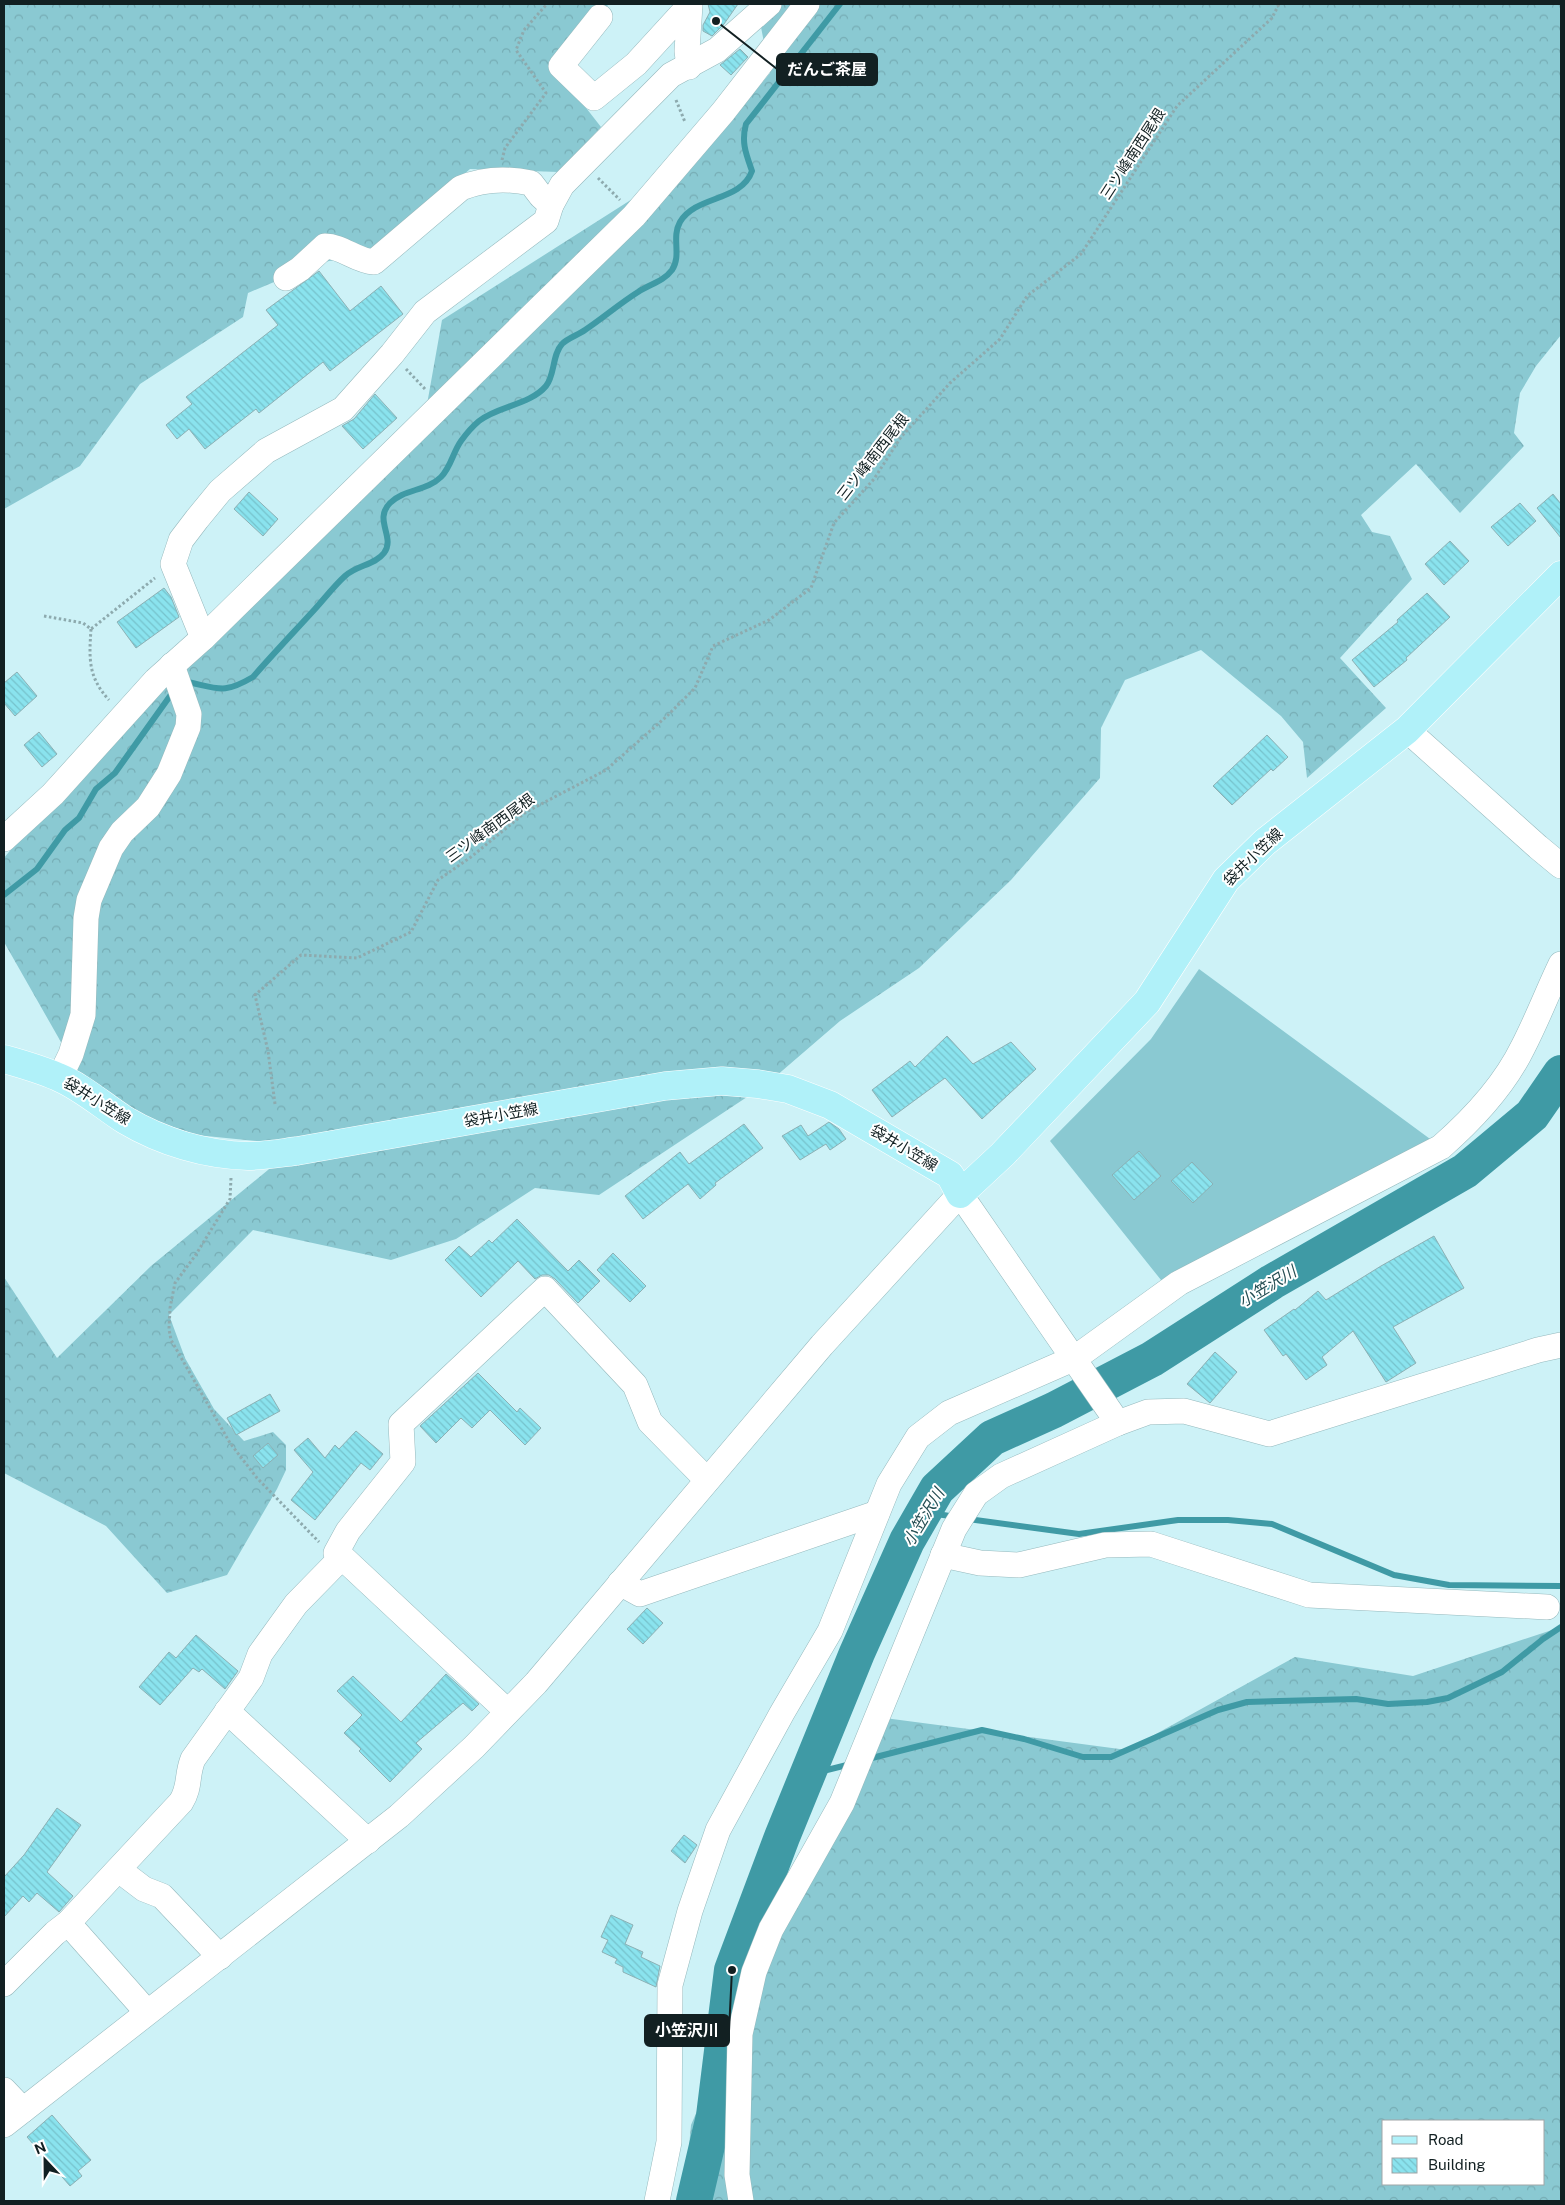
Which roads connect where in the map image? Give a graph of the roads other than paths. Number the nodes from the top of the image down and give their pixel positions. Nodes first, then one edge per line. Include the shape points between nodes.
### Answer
1 (690, 4) edge
2 (769, 4) edge
3 (807, 4) edge
4 (600, 17) dead end
5 (678, 73) junction
6 (551, 205) junction
7 (286, 278) dead end
8 (1561, 575) edge
9 (203, 638) junction
10 (172, 666) junction
11 (1407, 730) junction
12 (4, 839) edge
13 (1561, 866) edge
14 (1561, 964) edge
15 (4, 1059) edge
16 (60, 1077) junction
17 (960, 1194) junction
18 (1561, 1345) edge
19 (1075, 1358) junction
20 (1118, 1423) junction
21 (707, 1480) junction
22 (877, 1513) junction
23 (339, 1555) junction
24 (943, 1555) junction
25 (620, 1583) junction
26 (1546, 1607) dead end
27 (227, 1711) junction
28 (507, 1711) junction
29 (368, 1841) junction
30 (119, 1870) junction
31 (68, 1923) junction
32 (220, 1958) junction
33 (4, 1984) edge
34 (148, 2012) junction
35 (4, 2090) edge
36 (23, 2110) junction
37 (4, 2125) edge
38 (657, 2201) edge
39 (741, 2201) edge

1 - 4 street via 636,64 594,98 561,66
1 - 5 street via 687,50
2 - 5 street via 717,50
3 - 9 street via 694,147 634,216
5 - 6 street via 562,185
6 - 7 street via 531,183 477,181 461,188 374,262 325,246
6 - 9 street via 546,221 425,312 343,409 266,451 220,491 180,540 173,564
8 - 11 main road, 袋井小笠線
9 - 10 street
10 - 12 street via 53,794
10 - 16 street via 189,714 188,727 169,774 148,808 122,832 89,900 83,1015
11 - 13 street
11 - 17 main road, 袋井小笠線 via 1265,842 1226,880 1147,1002 1003,1154
14 - 19 street via 1513,1066 1466,1126 1441,1147 1179,1283
15 - 16 main road, 袋井小笠線
16 - 17 main road, 袋井小笠線 via 127,1121 162,1138 216,1154 250,1156 297,1151 665,1086 722,1081 758,1084 788,1089 830,1105 950,1176
17 - 19 street
17 - 21 street via 822,1345
18 - 20 street via 1269,1434 1184,1411 1148,1412
19 - 20 street
19 - 22 street via 949,1413 918,1437 889,1484
20 - 24 street via 1001,1476 976,1494 954,1529
21 - 23 street via 650,1422 635,1385 545,1290 401,1424 403,1462 348,1532
21 - 25 street
22 - 25 street via 640,1594
22 - 38 street via 830,1631 718,1830 690,1911 670,1985 669,2142
23 - 27 street via 296,1604 260,1654 251,1678
23 - 28 street
24 - 26 street via 980,1563 1019,1565 1105,1545 1151,1544 1310,1595
24 - 39 street via 842,1803 771,1929 754,1972 740,2034 738,2175
25 - 28 street via 536,1684
27 - 29 street
27 - 30 street via 194,1759 188,1771 188,1791 181,1802
28 - 29 street via 474,1747
29 - 32 street
30 - 31 street
30 - 32 street via 144,1889 162,1896
31 - 33 street
31 - 34 street
32 - 34 street
34 - 36 street
35 - 36 street
36 - 37 street

